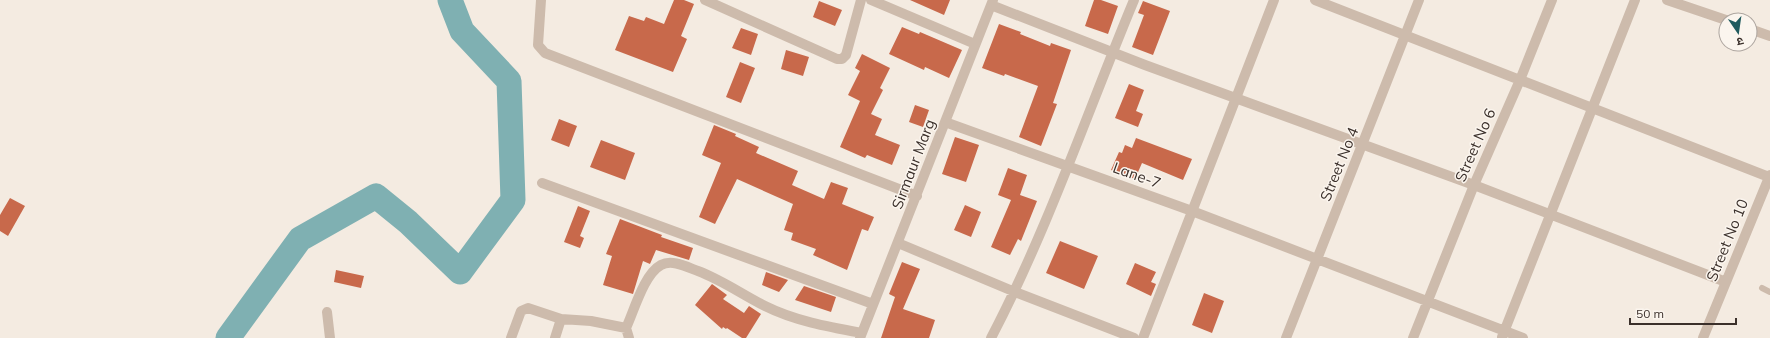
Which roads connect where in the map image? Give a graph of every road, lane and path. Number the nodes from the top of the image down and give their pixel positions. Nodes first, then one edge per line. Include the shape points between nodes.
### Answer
1 (541, 0) edge
2 (705, 0) edge
3 (861, 0) edge
4 (871, 0) edge
5 (1134, 0) edge
6 (1274, 0) edge
7 (1315, 0) edge
8 (1419, 0) edge
9 (1552, 0) edge
10 (1635, 0) edge
11 (1667, 0) edge
12 (992, 3) edge
13 (1718, 17) edge
14 (1758, 32) edge
15 (1406, 35) junction
16 (1770, 36) edge
17 (976, 44) junction
18 (1112, 53) junction
19 (1520, 80) junction
20 (1235, 97) junction
21 (1591, 108) junction
22 (945, 122) junction
23 (1364, 144) junction
24 (1069, 166) junction
25 (1770, 176) edge
26 (542, 183) dead end
27 (1474, 185) junction
28 (917, 196) junction
29 (1192, 211) junction
30 (1551, 214) junction
31 (898, 243) junction
32 (1318, 258) junction
33 (1726, 282) junction
34 (1762, 288) dead end
35 (1015, 292) junction
36 (1770, 292) edge
37 (1428, 302) junction
38 (873, 304) junction
39 (327, 312) dead end
40 (561, 319) junction
41 (628, 333) edge
42 (1503, 335) edge
43 (861, 336) edge
44 (330, 338) edge
45 (511, 338) edge
46 (555, 338) edge
47 (991, 338) edge
48 (1134, 338) edge
49 (1143, 338) edge
50 (1286, 338) edge
51 (1413, 338) edge
52 (1523, 338) edge
53 (1703, 338) edge

1 - 28 street via 538,45 545,53
2 - 3 street via 842,59 846,55
4 - 17 street
5 - 18 street
6 - 20 street
7 - 15 street
8 - 15 street, Street No 4
9 - 19 street, Street No 6
10 - 21 street
11 - 13 street
12 - 17 street, Sirmaur Marg
12 - 18 street
14 - 16 street
15 - 19 street
15 - 23 street, Street No 4
17 - 22 street, Sirmaur Marg
18 - 20 street
18 - 24 street
19 - 21 street
19 - 27 street, Street No 6
20 - 23 street
20 - 29 street
21 - 25 street
21 - 30 street
22 - 24 street, Lane-7
22 - 28 street, Sirmaur Marg
23 - 27 street
23 - 32 street, Street No 4
24 - 29 street, Lane-7
24 - 35 street
25 - 33 street, Street No 10
26 - 38 street
27 - 30 street
27 - 37 street, Street No 6
28 - 31 street, Sirmaur Marg
29 - 32 street, Lane-7
29 - 49 street
30 - 33 street
30 - 42 street
31 - 35 street
31 - 38 street, Sirmaur Marg
32 - 37 street, Lane-7
32 - 50 street, Street No 4
33 - 53 street, Street No 10
34 - 36 lane
35 - 47 street
35 - 48 street
37 - 42 street, Lane-7
37 - 51 street, Street No 6
38 - 43 street, Sirmaur Marg
39 - 44 street
40 - 41 street via 591,321
40 - 45 street via 528,308 521,310
40 - 46 street
41 - 43 street via 649,275 667,263 678,264 709,275 787,316
42 - 52 street, Lane-7

